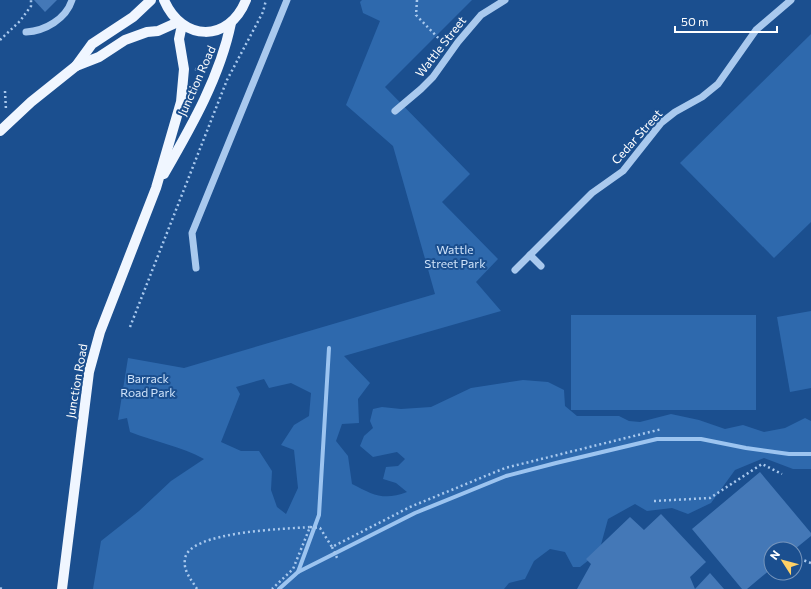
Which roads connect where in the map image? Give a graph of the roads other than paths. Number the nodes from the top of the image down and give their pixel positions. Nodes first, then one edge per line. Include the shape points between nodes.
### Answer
1 (72, 0) edge
2 (151, 0) edge
3 (164, 0) edge
4 (246, 0) edge
5 (287, 0) edge
6 (505, 0) edge
7 (791, 0) edge
8 (231, 23) junction
9 (180, 24) junction
10 (26, 32) dead end
11 (76, 66) junction
12 (395, 110) dead end
13 (0, 131) edge
14 (156, 188) junction
15 (530, 255) junction
16 (541, 266) dead end
17 (196, 268) dead end
18 (515, 270) dead end
19 (62, 589) edge

1 - 10 street via 66,11 46,28
2 - 11 main road via 136,14 92,44
3 - 9 main road via 169,12
4 - 8 main road via 241,12
5 - 17 street via 192,233
6 - 12 street, Wattle Street via 481,15 433,76
7 - 15 street, Cedar Street via 756,30 718,84 661,123 623,171 592,193
8 - 9 main road via 207,32
8 - 14 main road, Junction Road via 226,49 215,75 190,128
9 - 11 main road via 125,40 99,57
9 - 14 main road, Junction Road via 179,39 184,61 183,93
11 - 13 main road
14 - 19 main road, Junction Road via 108,310 89,372
15 - 16 street
15 - 18 street, Cedar Street

